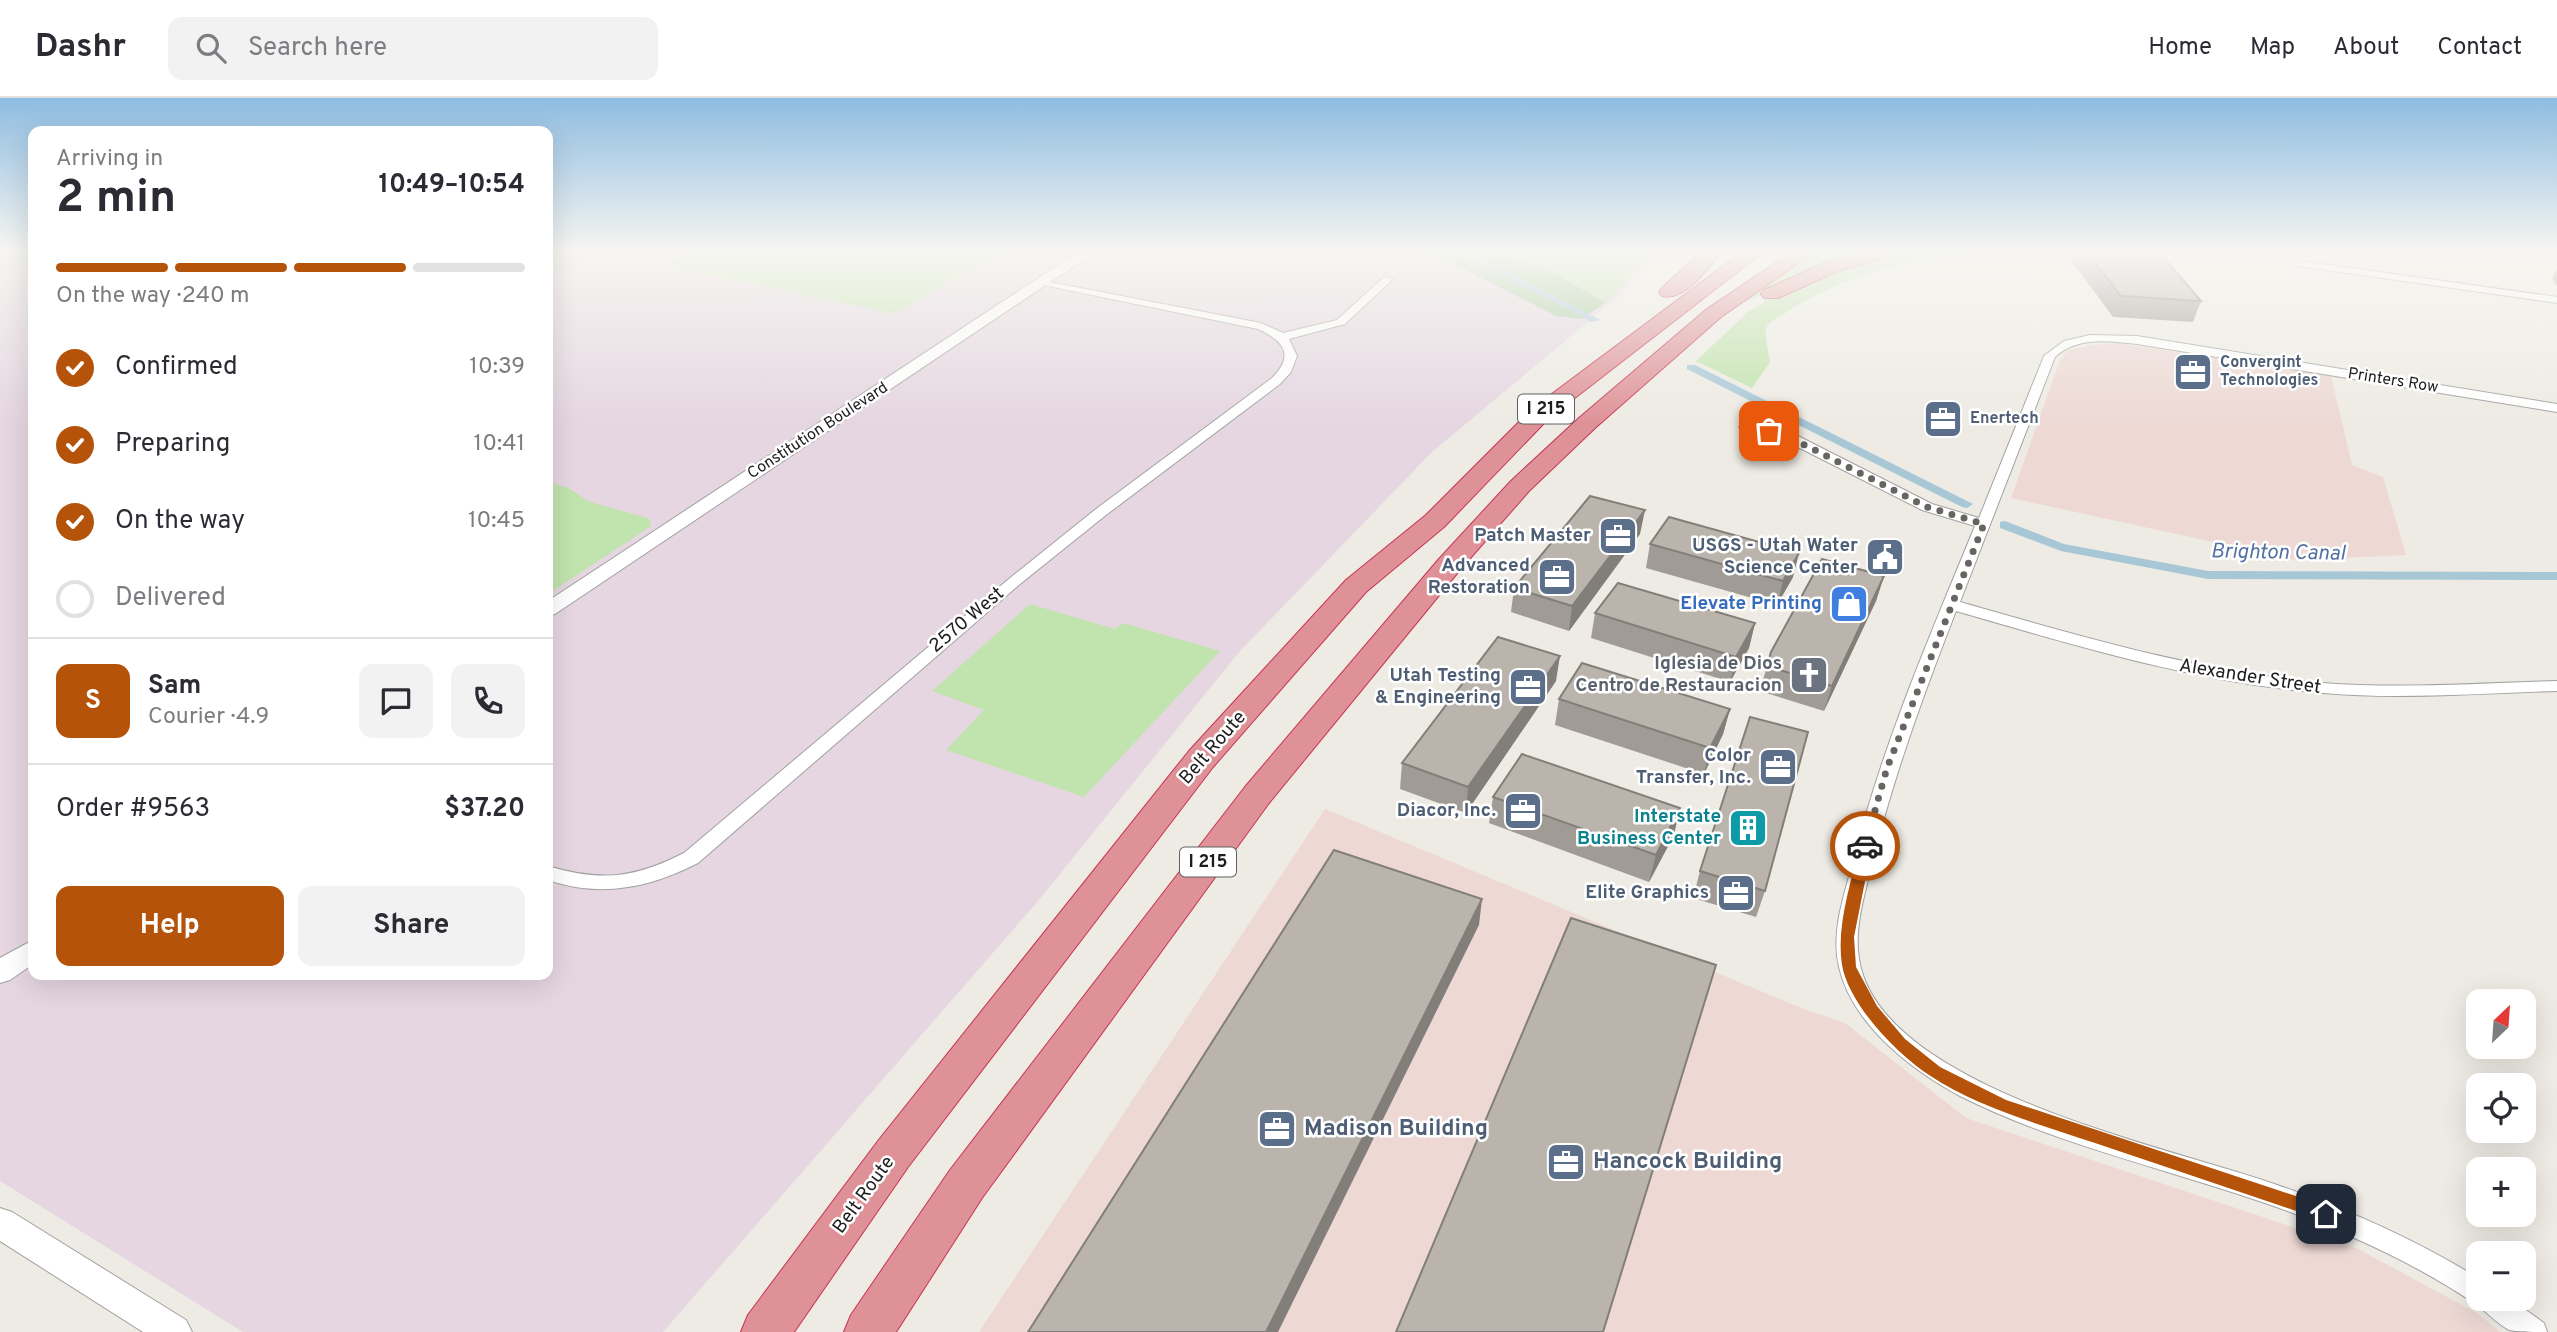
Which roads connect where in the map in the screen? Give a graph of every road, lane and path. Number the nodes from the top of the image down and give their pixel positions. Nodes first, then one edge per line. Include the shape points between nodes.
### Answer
1 (1001, 310) edge
2 (1187, 310) edge
3 (1355, 310) edge
4 (1647, 310) edge
5 (1678, 310) edge
6 (1719, 310) edge
7 (1749, 310) edge
8 (1281, 337) junction
9 (2557, 408) edge
10 (1587, 423) junction
11 (1746, 427) dead end
12 (1984, 524) junction
13 (1356, 586) junction
14 (1951, 605) junction
15 (553, 607) edge
16 (2557, 686) edge
17 (553, 874) edge
18 (28, 953) edge
19 (0, 972) edge
20 (0, 1223) edge
21 (2466, 1285) edge
22 (2505, 1311) edge
23 (174, 1332) edge
24 (765, 1332) edge
25 (868, 1332) edge
26 (2534, 1332) edge

1 - 15 street, Constitution Boulevard
2 - 8 street via 1236,319
3 - 8 street via 1341,322
4 - 13 highway via 1544,396 1427,508
5 - 13 highway, Belt Route / I 215 via 1541,413 1434,521
6 - 10 highway, I 215
7 - 10 highway
8 - 17 street, 2570 West via 1291,350 1292,361 1276,381 1024,573 703,850 664,872 617,884 585,884
9 - 12 street, Printers Row via 2144,341 2104,338 2071,342 2050,356
10 - 25 highway, I 215 via 1520,486 1257,795 966,1184
11 - 12 street via 1791,438 1927,507
12 - 14 street, Printers Row
13 - 24 highway, Belt Route / I 215 via 1201,759 893,1154
14 - 16 street, Alexander Street via 2177,666 2255,681 2385,690
14 - 21 street, Printers Row via 1887,768 1853,905 1847,937 1849,967 1871,1010 1900,1043 1965,1089 2042,1120 2340,1219 2408,1250
18 - 19 street
20 - 23 street
22 - 26 street

